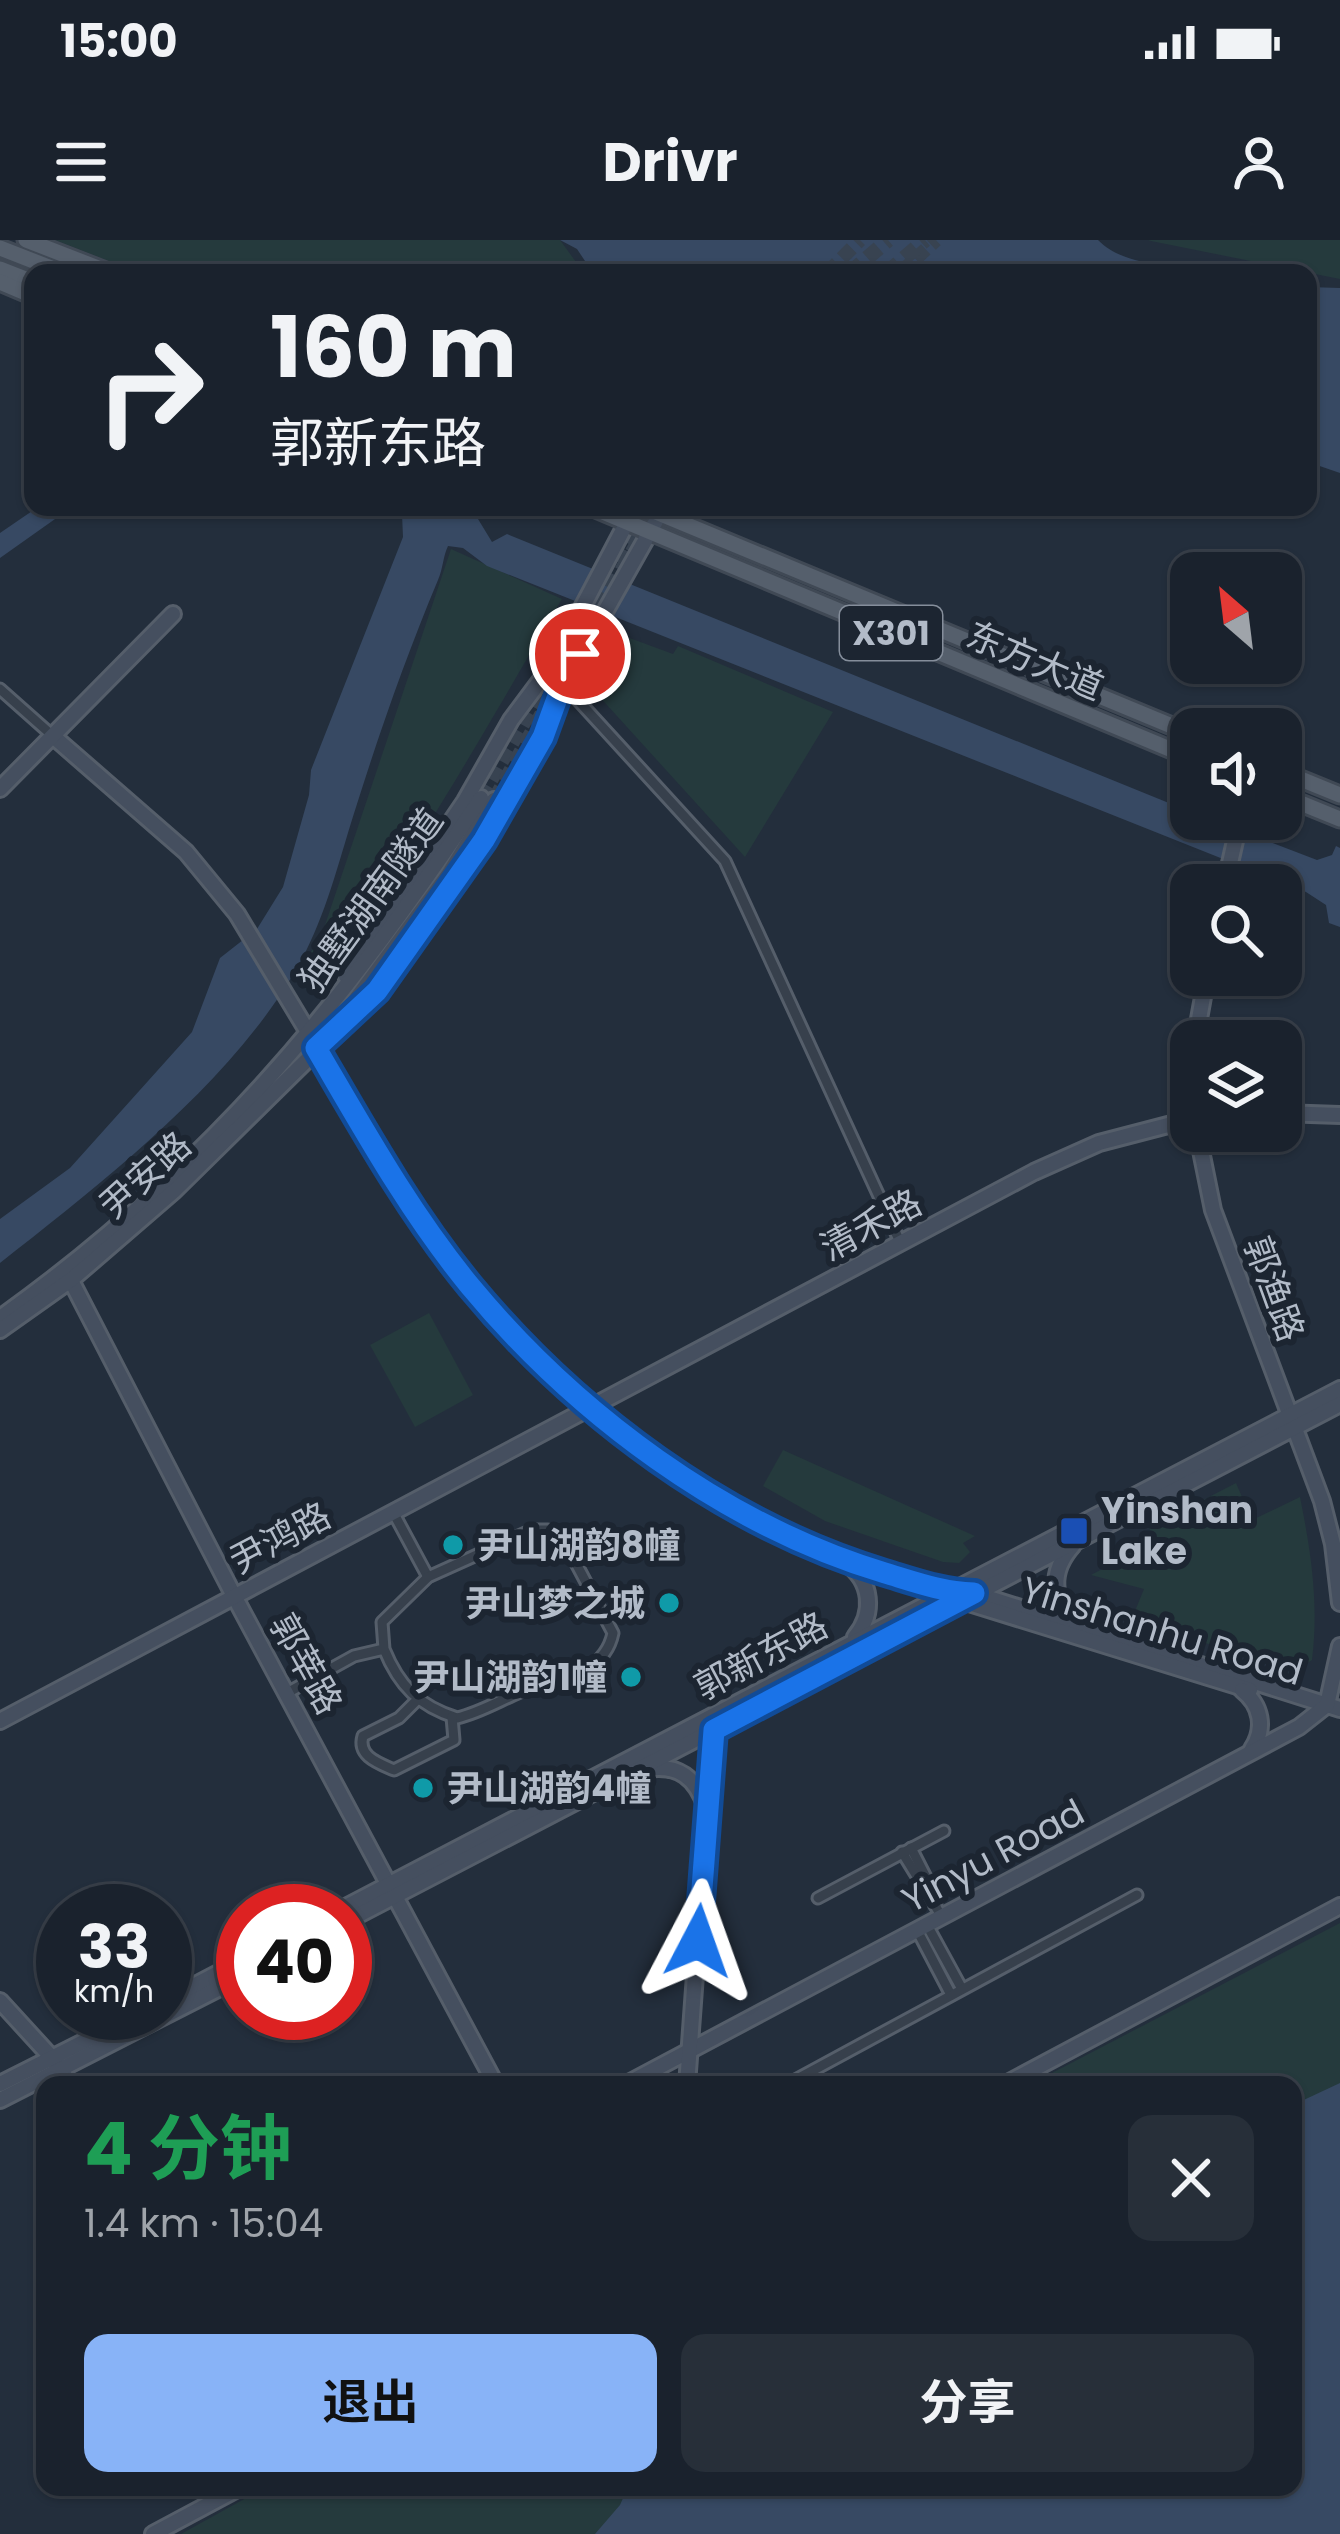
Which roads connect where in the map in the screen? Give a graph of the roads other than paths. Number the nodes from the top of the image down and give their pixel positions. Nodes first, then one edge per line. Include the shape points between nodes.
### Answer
1 (26, 240) edge
2 (0, 248) edge
3 (41, 264) edge
4 (88, 264) edge
5 (610, 516) edge
6 (633, 516) edge
7 (659, 516) edge
8 (665, 516) edge
9 (627, 524) junction
10 (649, 533) junction
11 (173, 614) dead end
12 (564, 685) junction
13 (0, 689) edge
14 (1170, 725) edge
15 (53, 737) junction
16 (1170, 749) edge
17 (1302, 780) edge
18 (0, 789) edge
19 (1340, 795) edge
20 (488, 799) tunnel mouth
21 (1302, 804) edge
22 (1340, 819) edge
23 (313, 1042) junction
24 (1302, 1114) edge
25 (1340, 1115) edge
26 (1170, 1125) edge
27 (1202, 1152) edge
28 (902, 1244) junction
29 (69, 1275) junction
30 (0, 1318) edge
31 (0, 1330) edge
32 (1340, 1389) edge
33 (1340, 1404) edge
34 (589, 1407) junction
35 (1291, 1422) junction
36 (393, 1512) junction
37 (1079, 1539) junction
38 (842, 1560) junction
39 (428, 1577) junction
40 (960, 1595) junction
41 (234, 1596) junction
42 (1340, 1603) edge
43 (1082, 1627) junction
44 (850, 1643) junction
45 (1340, 1646) edge
46 (383, 1649) junction
47 (1238, 1686) junction
48 (287, 1693) junction
49 (416, 1701) junction
50 (1332, 1711) edge
51 (452, 1718) junction
52 (0, 1721) edge
53 (711, 1724) junction
54 (1249, 1754) junction
55 (633, 1772) junction
56 (708, 1812) junction
57 (944, 1831) dead end
58 (906, 1850) junction
59 (394, 1889) junction
60 (1137, 1895) dead end
61 (372, 1898) edge
62 (818, 1898) dead end
63 (372, 1904) edge
64 (1340, 1906) edge
65 (939, 1911) junction
66 (922, 1928) junction
67 (962, 1989) junction
68 (216, 1990) edge
69 (951, 1995) junction
70 (0, 2001) edge
71 (0, 2015) edge
72 (102, 2040) edge
73 (690, 2051) junction
74 (57, 2070) edge
75 (491, 2076) edge
76 (642, 2076) edge
77 (688, 2076) edge
78 (802, 2076) edge
79 (1021, 2076) edge
80 (36, 2081) edge
81 (0, 2084) edge
82 (0, 2100) edge
83 (224, 2496) edge
84 (153, 2534) edge

1 - 4 main road
2 - 3 main road
5 - 9 main road, 东方大道 / X301
6 - 9 main road
7 - 10 main road
8 - 14 main road, 东方大道 / X301
9 - 10 main road, 东方大道 / X301
9 - 23 main road via 552,664 370,938
10 - 12 main road
10 - 16 main road, 东方大道 / X301
11 - 15 main road
12 - 23 main road via 543,737 451,890 377,991
12 - 28 street via 725,861
13 - 15 street
15 - 18 main road
15 - 23 main road via 186,852 247,931
17 - 19 main road
20 - 23 main road, 独墅湖南隧道 via 426,906
21 - 22 main road
23 - 29 main road, 尹安路 via 234,1134
23 - 34 main road via 429,1233
24 - 25 main road
26 - 28 main road, 清禾路 via 1034,1172
27 - 35 main road, 郭渔路 via 1214,1210
28 - 34 main road, 清禾路
29 - 30 main road, 尹安路
29 - 31 main road, 尹安路
29 - 41 main road, 郭莘路
32 - 35 main road, 郭新东路
33 - 35 main road, 郭新东路
34 - 36 main road, 尹鸿路
34 - 38 main road via 722,1501
35 - 37 main road, 郭新东路
35 - 40 main road, 郭新东路
35 - 42 main road, 郭渔路 via 1322,1501
36 - 39 street
36 - 41 main road, 尹鸿路
37 - 40 main road, 郭新东路
37 - 43 main road via 1055,1583 1062,1606
38 - 40 main road
38 - 44 main road via 863,1580 868,1602 866,1622
39 - 46 street via 382,1622
39 - 51 street via 548,1530 562,1537 613,1633 598,1661 563,1682
40 - 43 main road, Yinshanhu Road
40 - 44 main road, 郭新东路
40 - 47 main road, Yinshanhu Road
40 - 53 main road, 郭新东路
41 - 48 main road, 郭莘路
41 - 52 main road, 尹鸿路
43 - 50 main road, Yinshanhu Road
44 - 53 main road, 郭新东路
45 - 50 main road
46 - 48 street via 340,1662
46 - 49 street
47 - 50 main road, Yinshanhu Road
47 - 54 main road via 1260,1717
48 - 59 main road, 郭莘路
49 - 51 street
49 - 51 street via 362,1736 364,1753 394,1770 454,1740
50 - 54 main road, Yinyu Road
53 - 55 main road, 郭新东路
53 - 56 main road
53 - 59 main road, 郭新东路
54 - 65 main road, Yinyu Road
55 - 56 main road via 683,1773
55 - 59 main road, 郭新东路
56 - 73 main road
57 - 58 street
58 - 62 street
58 - 65 street
59 - 61 main road, 郭新东路
59 - 63 main road, 郭新东路
59 - 75 main road, 郭莘路
60 - 67 street
64 - 79 main road
65 - 66 main road, Yinyu Road
66 - 67 street
66 - 69 street
66 - 73 main road, Yinyu Road
67 - 69 street
68 - 74 main road
69 - 78 street
70 - 74 main road
71 - 74 main road
72 - 74 main road
73 - 76 main road, Yinyu Road
73 - 77 main road
74 - 81 main road
80 - 82 main road
83 - 84 main road

